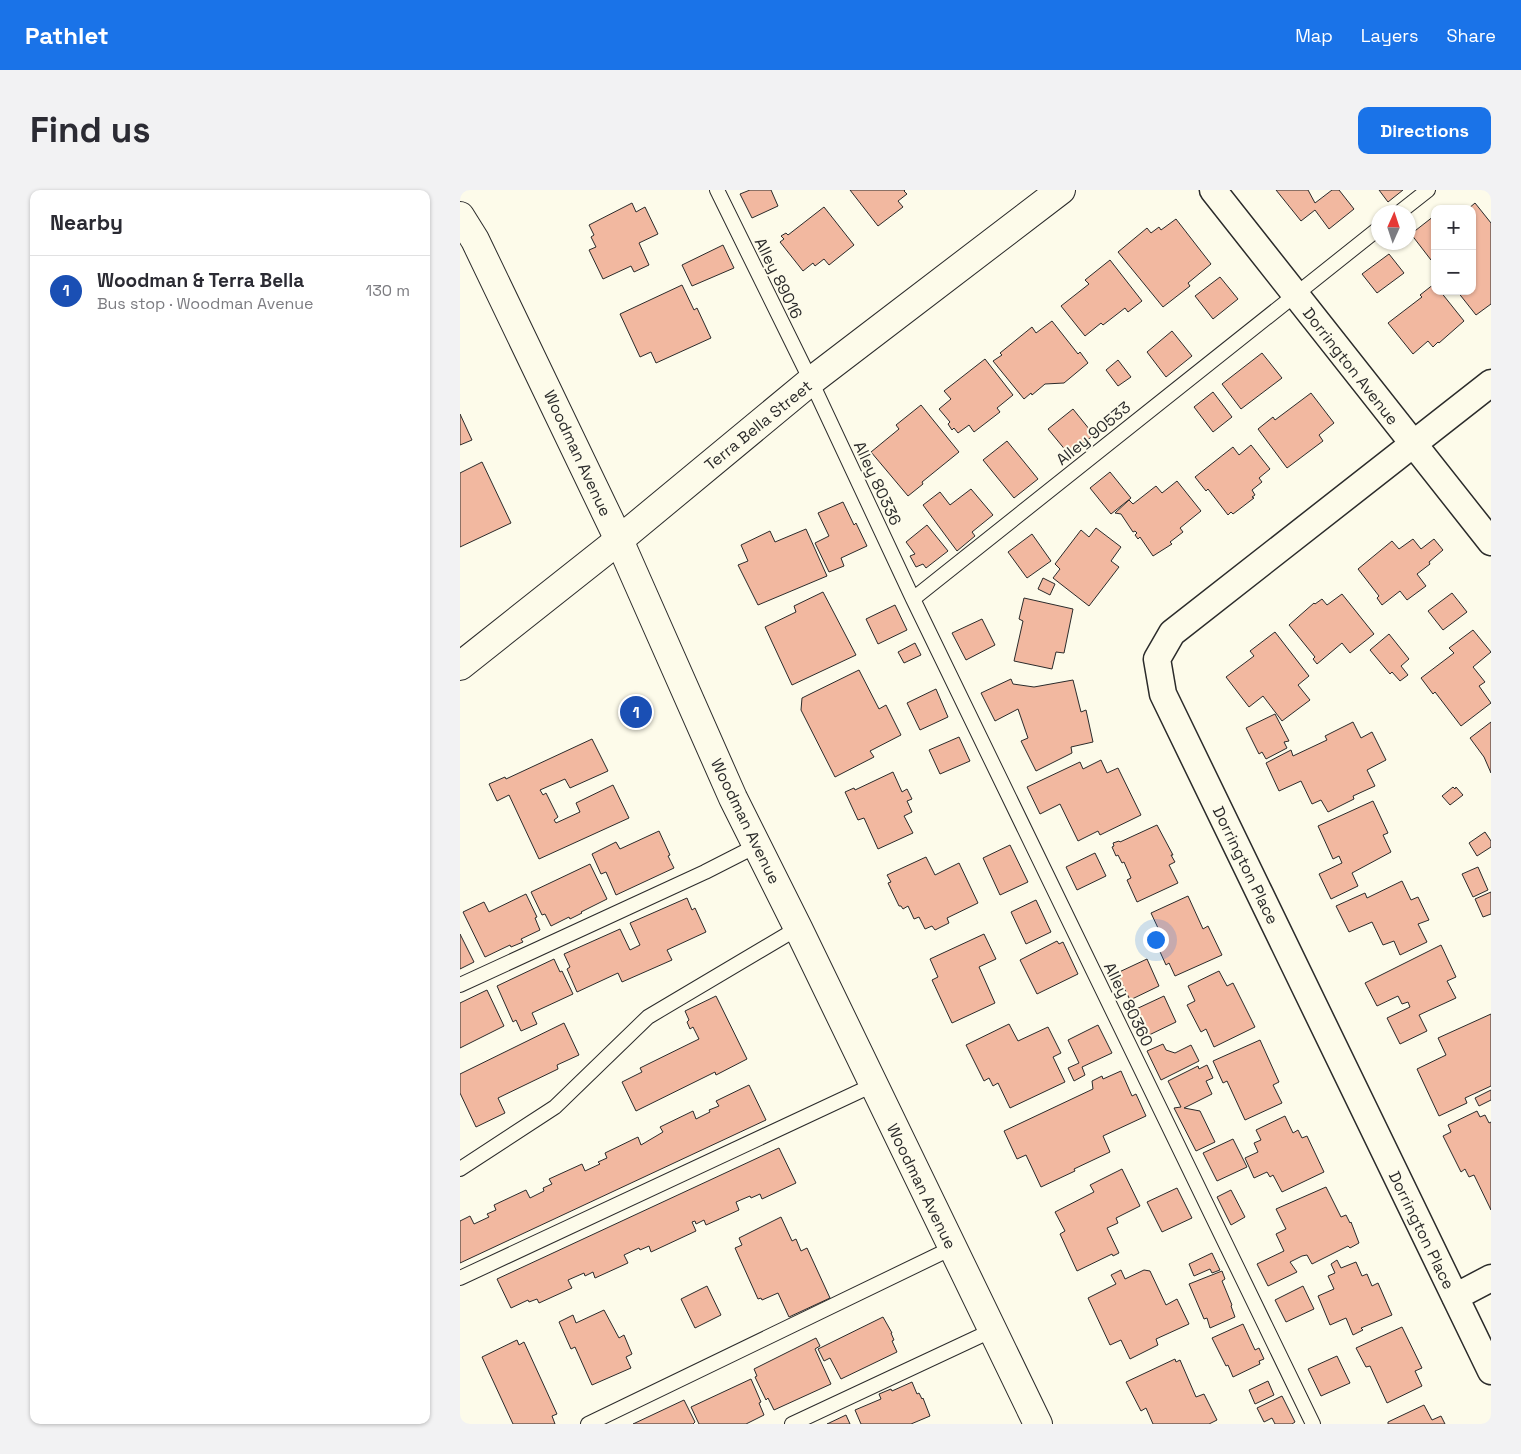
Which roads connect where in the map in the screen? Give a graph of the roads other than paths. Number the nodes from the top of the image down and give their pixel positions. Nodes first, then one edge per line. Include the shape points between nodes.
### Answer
1 (716, 190) edge
2 (1061, 190) edge
3 (1213, 190) edge
4 (1428, 190) edge
5 (1409, 205) edge
6 (460, 216) edge
7 (1371, 235) edge
8 (1295, 295) junction
9 (811, 381) junction
10 (1491, 383) edge
11 (1413, 444) junction
12 (619, 540) junction
13 (1491, 542) edge
14 (914, 599) junction
15 (460, 666) edge
16 (758, 846) junction
17 (798, 928) junction
18 (460, 985) edge
19 (873, 1085) junction
20 (460, 1168) edge
21 (952, 1248) junction
22 (460, 1278) edge
23 (1491, 1278) edge
24 (1455, 1297) junction
25 (993, 1330) junction
26 (1491, 1371) edge
27 (588, 1424) edge
28 (792, 1424) edge
29 (1038, 1424) edge
30 (1313, 1424) edge

1 - 9 lane, Alley 89016
2 - 9 main road, Terra Bella Street
3 - 8 street, Dorrington Avenue
4 - 5 lane
6 - 12 main road, Woodman Avenue via 480,249
7 - 8 lane, Alley 90533
8 - 11 street, Dorrington Avenue
8 - 14 lane, Alley 90533
9 - 12 main road, Terra Bella Street
9 - 14 lane, Alley 80336
10 - 11 street, Dorrington Place
11 - 13 street, Dorrington Avenue
11 - 24 street, Dorrington Place via 1172,633 1157,659 1163,694
12 - 15 main road, Terra Bella Street
12 - 16 main road, Woodman Avenue via 733,798
14 - 30 lane, Alley 80360
16 - 17 main road, Woodman Avenue
16 - 18 lane
17 - 19 main road, Woodman Avenue
17 - 20 lane via 648,1017 555,1107
19 - 21 main road, Woodman Avenue
19 - 22 lane
21 - 25 main road, Woodman Avenue
21 - 27 lane
23 - 24 street
24 - 26 street, Dorrington Place
25 - 28 lane
25 - 29 main road, Woodman Avenue

